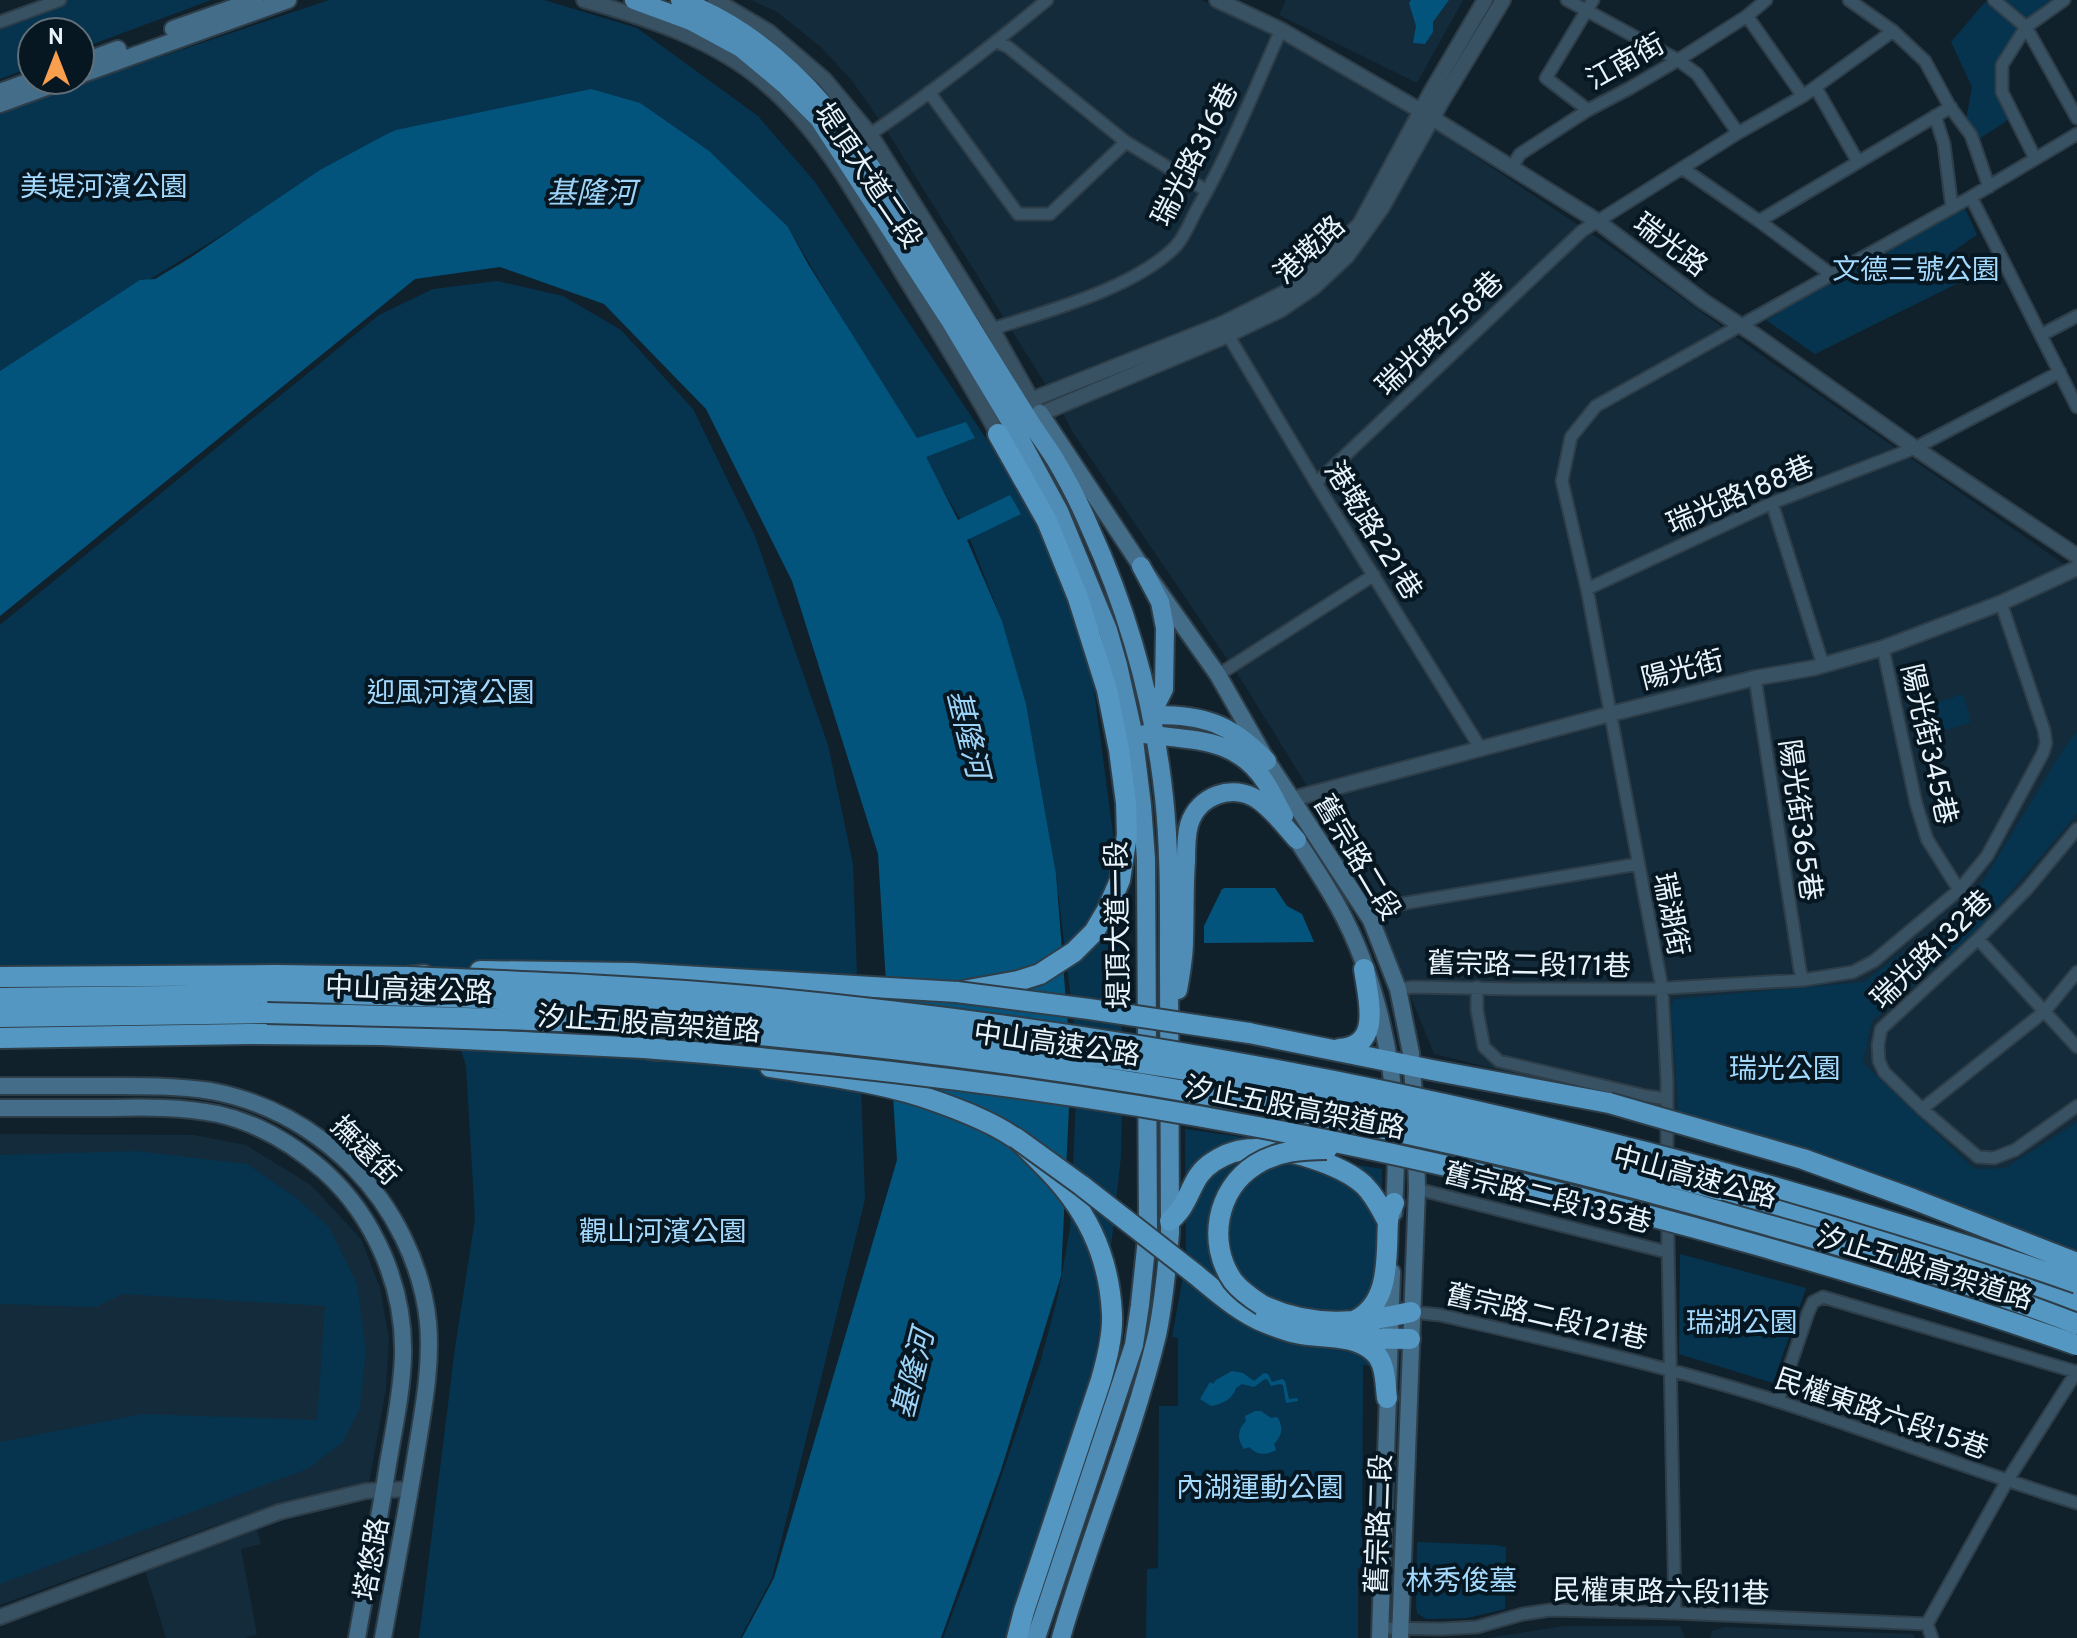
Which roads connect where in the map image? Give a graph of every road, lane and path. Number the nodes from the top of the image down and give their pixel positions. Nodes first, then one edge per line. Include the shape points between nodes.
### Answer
1 (60, 0) edge
2 (255, 0) edge
3 (288, 0) edge
4 (584, 0) edge
5 (634, 0) edge
6 (680, 0) edge
7 (715, 0) edge
8 (1047, 0) edge
9 (1217, 0) edge
10 (1485, 0) edge
11 (1503, 0) edge
12 (1567, 0) edge
13 (1766, 0) edge
14 (1849, 0) edge
15 (1994, 0) edge
16 (2064, 0) edge
17 (1589, 5) edge
18 (1747, 16) junction
19 (0, 22) edge
20 (2026, 27) junction
21 (1281, 30) junction
22 (1893, 31) junction
23 (997, 42) junction
24 (96, 57) edge
25 (1678, 60) junction
26 (96, 69) edge
27 (1816, 88) junction
28 (929, 92) junction
29 (22, 96) edge
30 (1803, 96) junction
31 (0, 104) edge
32 (1951, 107) junction
33 (1588, 110) junction
34 (1427, 114) junction
35 (1935, 116) junction
36 (2077, 118) edge
37 (1738, 133) junction
38 (2077, 134) edge
39 (1126, 142) junction
40 (845, 151) junction
41 (2035, 158) junction
42 (1858, 162) junction
43 (1512, 167) junction
44 (1682, 168) junction
45 (1989, 187) junction
46 (1207, 191) junction
47 (1971, 197) junction
48 (1952, 208) junction
49 (1597, 221) junction
50 (1759, 221) junction
51 (1832, 275) junction
52 (2077, 316) edge
53 (1740, 326) junction
54 (992, 329) junction
55 (1228, 335) junction
56 (2041, 335) junction
57 (2060, 372) junction
58 (2075, 398) edge
59 (1016, 417) junction
60 (1915, 448) junction
61 (1316, 483) junction
62 (1772, 503) junction
63 (2077, 556) edge
64 (1141, 566) junction
65 (2077, 568) edge
66 (1374, 575) junction
67 (1587, 589) junction
68 (2001, 603) junction
69 (1883, 648) junction
70 (1823, 665) junction
71 (1218, 675) junction
72 (1755, 678) junction
73 (1610, 714) junction
74 (1151, 715) junction
75 (1133, 732) junction
76 (1155, 735) junction
77 (1481, 749) junction
78 (1267, 761) junction
79 (1292, 799) junction
80 (2077, 829) edge
81 (1297, 840) junction
82 (1638, 864) junction
83 (1959, 890) junction
84 (1367, 912) junction
85 (1978, 939) junction
86 (1364, 969) junction
87 (2077, 972) edge
88 (1801, 975) junction
89 (0, 977) edge
90 (407, 977) junction
91 (1477, 987) junction
92 (1662, 988) junction
93 (1398, 989) junction
94 (957, 992) junction
95 (0, 998) edge
96 (2045, 1011) junction
97 (0, 1017) edge
98 (0, 1038) edge
99 (2077, 1047) edge
100 (644, 1048) junction
101 (1327, 1049) junction
102 (1169, 1060) junction
103 (1389, 1061) junction
104 (1413, 1066) junction
105 (0, 1086) edge
106 (1667, 1099) junction
107 (2077, 1106) edge
108 (0, 1108) edge
109 (1922, 1109) junction
110 (1016, 1138) junction
111 (1394, 1154) junction
112 (1417, 1189) junction
113 (1391, 1212) junction
114 (1170, 1221) junction
115 (1667, 1252) junction
116 (2077, 1263) edge
117 (2077, 1283) edge
118 (2077, 1303) edge
119 (1411, 1312) junction
120 (1390, 1316) junction
121 (1356, 1320) junction
122 (2077, 1324) edge
123 (1331, 1337) junction
124 (1399, 1339) junction
125 (2077, 1345) edge
126 (1671, 1369) junction
127 (2077, 1372) edge
128 (1387, 1398) junction
129 (1778, 1401) junction
130 (2007, 1481) junction
131 (384, 1489) junction
132 (410, 1489) junction
133 (2077, 1503) edge
134 (1675, 1613) junction
135 (0, 1617) edge
136 (1927, 1624) junction
137 (1380, 1633) edge
138 (1401, 1633) edge
139 (357, 1638) edge
140 (383, 1638) edge
141 (1017, 1638) edge
142 (1036, 1638) edge
143 (1061, 1638) edge
144 (1932, 1638) edge

1 - 19 street
2 - 24 main road
3 - 26 main road
4 - 40 street, 堤頂大道二段 via 716,49 766,83 813,131
5 - 40 highway, 堤頂大道二段 via 691,21 741,48 784,84
6 - 40 highway, 堤頂大道二段 via 744,31 804,81 841,123
7 - 40 street, 堤頂大道二段 via 769,32 824,79
8 - 23 street
9 - 21 street, 瑞光路
10 - 34 street, 港墘路
11 - 34 street, 港墘路
12 - 17 street
13 - 18 street, 江南街
14 - 22 street
15 - 20 street
16 - 20 street
17 - 25 street
17 - 33 street via 1546,78
18 - 25 street, 江南街
18 - 30 street
20 - 36 street
20 - 41 street via 2002,65 2002,92
21 - 34 street, 瑞光路
21 - 46 street, 瑞光路316巷
22 - 27 street, 瑞光路258巷
22 - 32 street via 1925,61
23 - 28 street
23 - 39 street
25 - 33 street, 江南街
25 - 37 street via 1697,74
27 - 30 street, 瑞光路258巷
27 - 42 street
28 - 39 street via 1018,214 1050,214
28 - 40 street
29 - 31 main road
30 - 37 street, 瑞光路258巷
32 - 35 street
32 - 45 street via 1971,135
33 - 43 street, 江南街 via 1520,154
34 - 43 street, 瑞光路
34 - 55 street, 港墘路 via 1381,209 1347,256 1280,310
34 - 59 street, 港墘路 via 1360,224 1290,290
35 - 42 street
35 - 48 street
37 - 44 street, 瑞光路258巷
38 - 41 street, 瑞湖街
39 - 46 street
40 - 54 street, 堤頂大道二段
40 - 59 highway, 堤頂大道二段
41 - 45 street, 瑞湖街
42 - 50 street
43 - 49 street, 瑞光路
44 - 49 street, 瑞光路258巷
44 - 50 street
45 - 47 street, 瑞湖街
46 - 54 street, 瑞光路316巷 via 1177,244 1149,268 1055,309
47 - 48 street, 瑞湖街
47 - 56 street
48 - 51 street, 瑞湖街
49 - 53 street, 瑞光路
49 - 61 street, 瑞光路258巷
50 - 51 street
51 - 53 street, 瑞湖街
52 - 56 street
53 - 60 street, 瑞光路
53 - 67 street, 瑞湖街 via 1596,406 1571,437 1562,481
54 - 59 street, 堤頂大道二段
55 - 59 street, 港墘路
55 - 61 street, 港墘路221巷
56 - 57 street
57 - 58 street
57 - 60 street, 瑞光路188巷
59 - 64 main road, 舊宗路二段
59 - 74 highway, 堤頂大道一段 via 1056,460 1084,514 1131,637
59 - 75 highway, 堤頂大道一段 via 1102,616
59 - 94 highway via 1035,500 1060,550 1107,690 1126,803 1125,856 1107,910 1074,952 1040,974
60 - 62 street, 瑞光路188巷
60 - 63 street, 瑞光路
61 - 66 street, 港墘路221巷
62 - 67 street, 瑞光路188巷
62 - 70 street
64 - 71 main road, 舊宗路二段
64 - 74 highway via 1160,602 1165,628 1164,689
65 - 68 street, 陽光街
66 - 71 street
66 - 77 street, 港墘路221巷
67 - 73 street, 瑞湖街
68 - 69 street, 陽光街
68 - 83 street, 舊宗路二段171巷 via 2046,743 1987,856
69 - 70 street, 陽光街
69 - 83 street, 陽光街345巷 via 1927,839
70 - 72 street, 陽光街
71 - 78 main road, 舊宗路二段
72 - 73 street, 陽光街
72 - 88 street, 陽光街365巷
73 - 77 street, 陽光街
73 - 82 street, 瑞湖街
74 - 76 highway, 堤頂大道一段
74 - 78 highway via 1206,720 1240,736
75 - 76 highway
75 - 142 highway, 堤頂大道一段 via 1146,859 1145,1262 1134,1345
76 - 81 highway via 1237,752 1267,784
76 - 102 highway, 堤頂大道一段 via 1168,859
77 - 79 street, 陽光街
78 - 79 main road, 舊宗路二段
79 - 84 main road, 舊宗路二段
80 - 85 street, 瑞光路132巷
81 - 86 main road, 舊宗路二段 via 1340,910
81 - 102 highway via 1265,805 1245,794 1221,793 1194,814 1188,831 1184,945
82 - 84 street
82 - 92 street, 瑞湖街
83 - 88 street, 舊宗路二段171巷 via 1874,961 1853,972
84 - 93 main road, 舊宗路二段
85 - 96 street
85 - 109 street, 瑞光路132巷 via 1881,1029 1879,1061 1884,1072
86 - 101 highway via 1369,1021 1364,1039 1352,1048
86 - 103 main road, 舊宗路二段
87 - 96 street
88 - 92 street, 舊宗路二段171巷
89 - 90 highway, 汐止五股高架道路
90 - 94 highway, bridge via 463,970 633,973
90 - 117 highway, 汐止五股高架道路, bridge via 757,997 1006,1026 1270,1068 1691,1164
91 - 92 street, 舊宗路二段171巷
91 - 93 street, 舊宗路二段171巷
91 - 106 street via 1484,1047 1499,1061
92 - 106 street, 瑞湖街
93 - 104 main road, 舊宗路二段
94 - 101 highway, bridge
95 - 118 highway, 中山高速公路, bridge via 344,994 527,999 848,1024 1184,1070 1417,1115 1592,1156 1864,1232
96 - 99 street
96 - 109 street
97 - 122 highway, 中山高速公路, bridge via 267,1013 584,1022 852,1044 1033,1067 1305,1112 1512,1157 1878,1256
98 - 100 highway, 汐止五股高架道路 via 382,1035
100 - 110 highway, bridge via 903,1091
100 - 111 highway, 汐止五股高架道路, bridge via 943,1078 1241,1124
101 - 103 highway
102 - 114 highway, 堤頂大道一段
103 - 104 highway
103 - 113 main road, 舊宗路二段 via 1396,1126
104 - 112 main road, 舊宗路二段
104 - 116 highway, bridge via 1609,1103 1803,1159
105 - 132 main road, 撫遠街 via 211,1091 289,1118 339,1153 371,1185 395,1220 428,1320 428,1369
106 - 115 street, 瑞湖街
107 - 109 street via 2015,1150 1994,1158 1978,1157
108 - 131 main road, 撫遠街 via 158,1107 217,1114 271,1134 335,1181 374,1236 396,1289 403,1353
110 - 123 highway, bridge via 1237,1307 1296,1333
110 - 141 highway, bridge via 1077,1202 1104,1262 1112,1317 1101,1380
111 - 121 highway, bridge via 1307,1149 1280,1153 1242,1176 1222,1209 1219,1248 1225,1267 1249,1297 1292,1317 1333,1323
111 - 125 highway, 汐止五股高架道路, bridge via 1665,1219 1892,1284
112 - 115 street, 舊宗路二段135巷
112 - 119 main road, 舊宗路二段
113 - 114 highway via 1338,1168 1255,1148 1212,1163 1193,1182
113 - 120 main road, 舊宗路二段
113 - 121 highway via 1383,1283 1373,1307
114 - 143 highway, 堤頂大道一段 via 1157,1334
115 - 126 street, 瑞湖街
119 - 120 highway
119 - 124 main road, 舊宗路二段
119 - 126 street, 舊宗路二段121巷
120 - 121 highway
120 - 124 main road, 舊宗路二段
123 - 124 highway
123 - 128 highway via 1365,1346 1378,1356
124 - 128 main road, 舊宗路二段
124 - 138 main road, 舊宗路二段
126 - 129 street, 民權東路六段15巷
126 - 134 street, 瑞湖街
127 - 129 street via 1823,1297 1808,1313
127 - 130 street
128 - 137 main road, 舊宗路二段
129 - 130 street, 民權東路六段15巷
130 - 133 street, 民權東路六段15巷
130 - 136 street
131 - 132 street
131 - 135 street via 243,1525
131 - 139 main road, 塔悠路
132 - 140 main road, 塔悠路
134 - 136 street, 民權東路六段11巷
134 - 138 street, 民權東路六段11巷 via 1550,1610 1477,1627
136 - 144 street
137 - 138 street, 民權東路六段11巷

